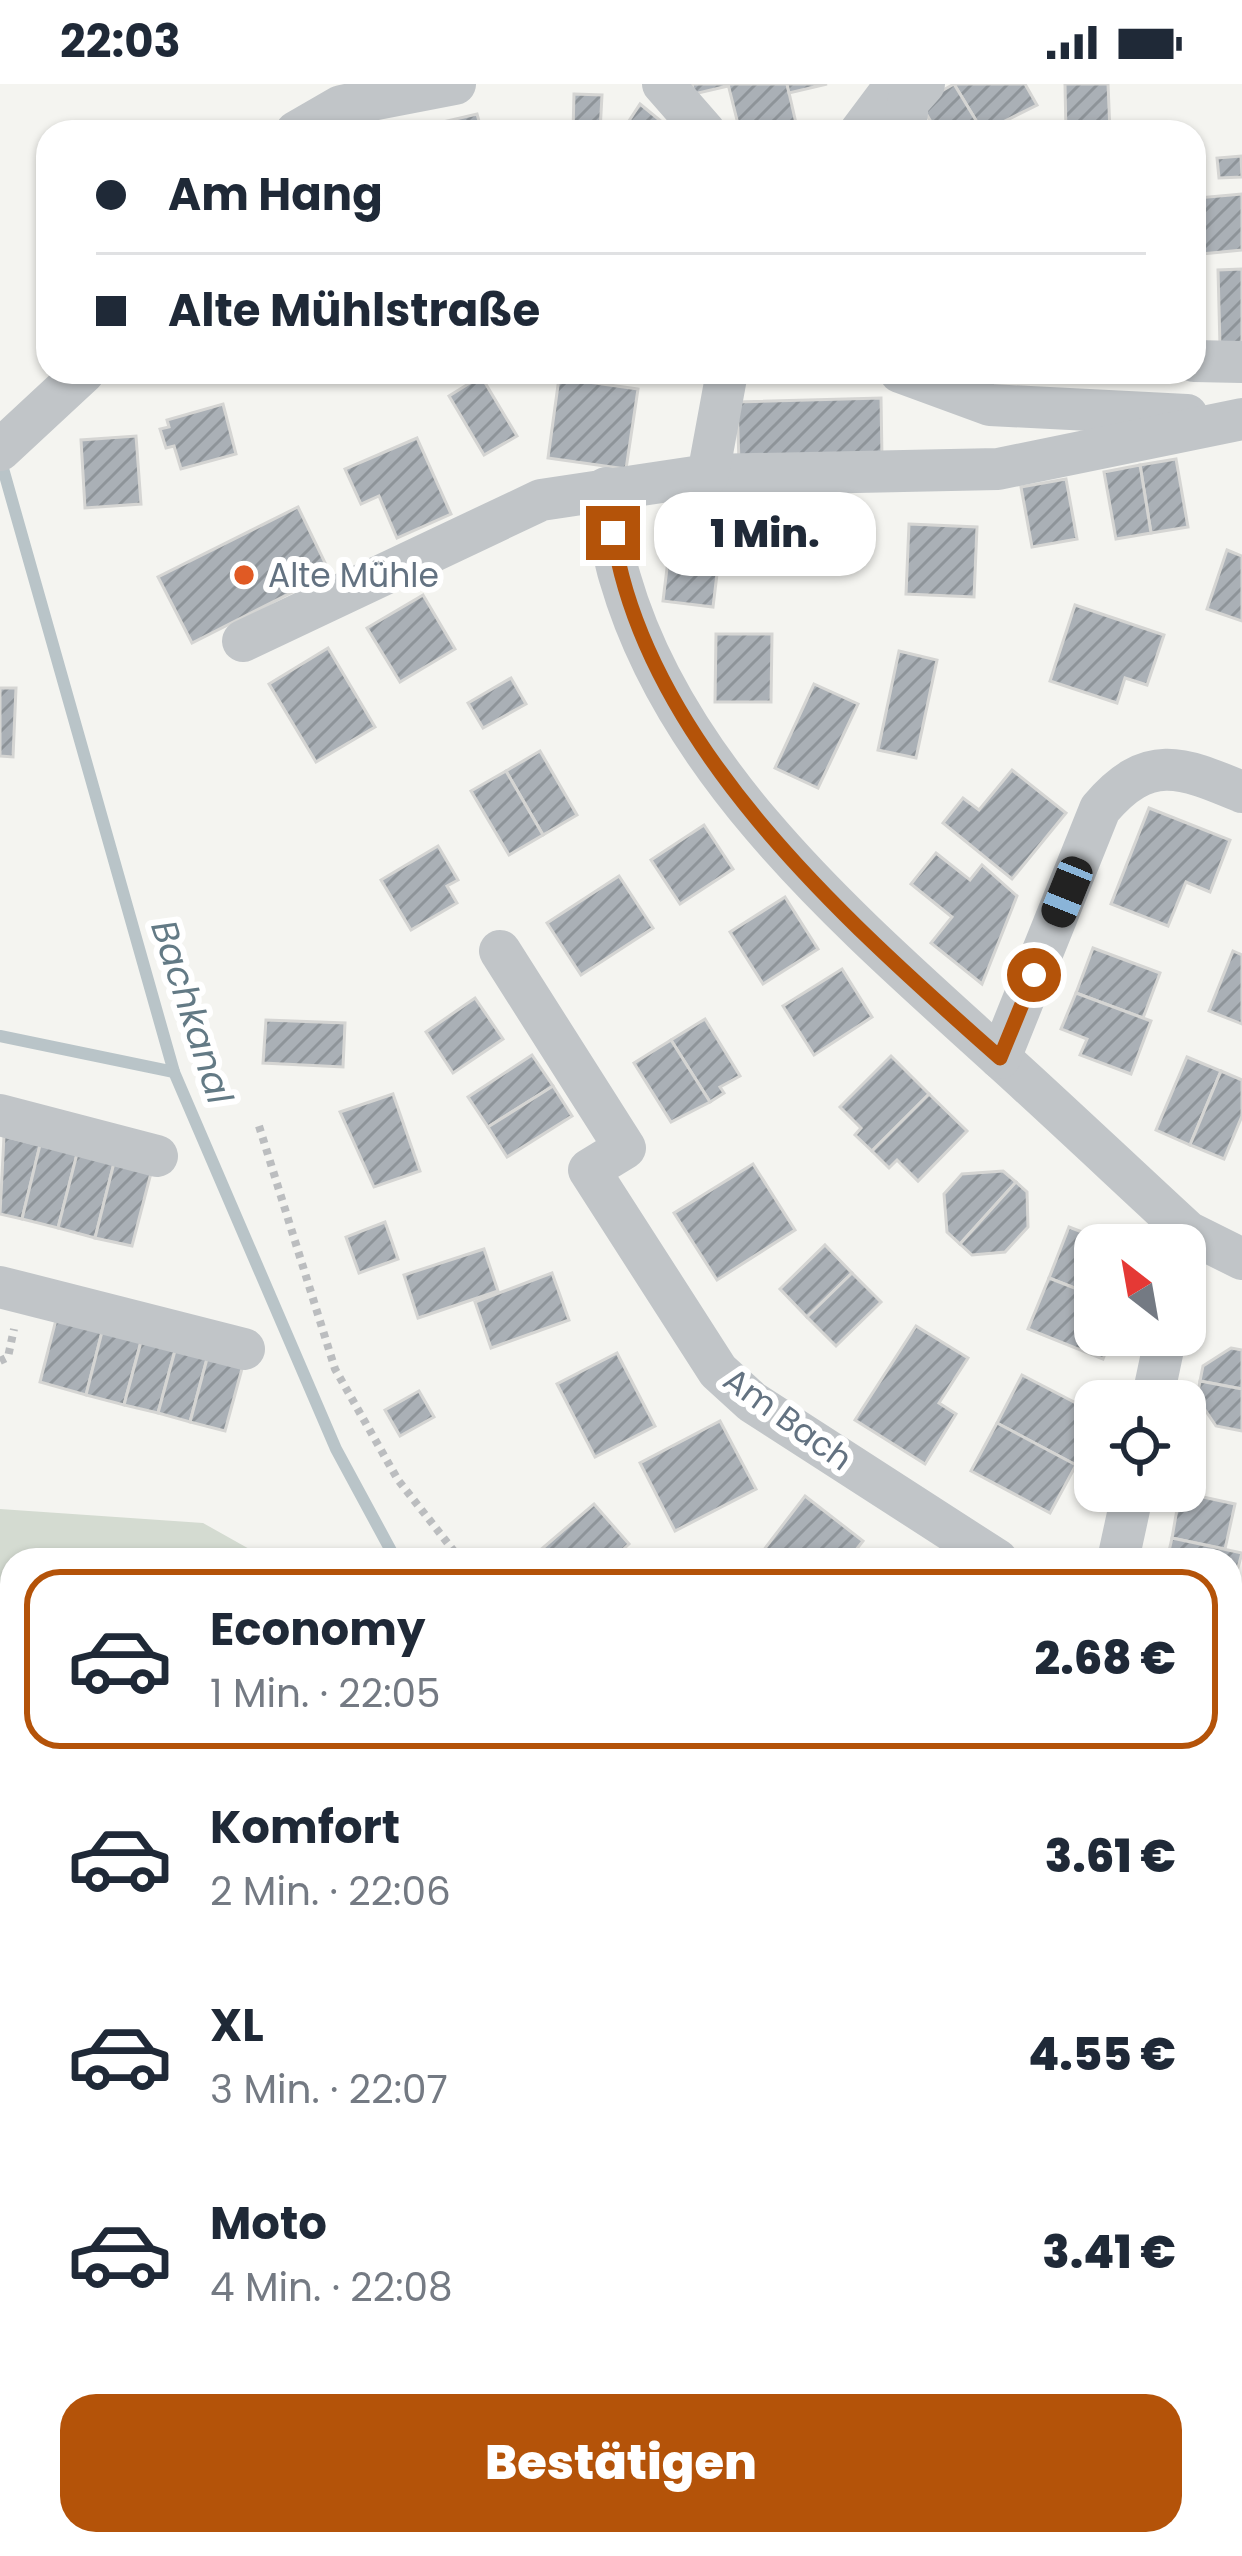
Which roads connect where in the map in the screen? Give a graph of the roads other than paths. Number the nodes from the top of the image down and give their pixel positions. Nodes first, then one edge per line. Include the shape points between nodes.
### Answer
1 (455, 84) edge
2 (663, 84) edge
3 (896, 84) edge
4 (924, 84) edge
5 (338, 95) edge
6 (310, 120) edge
7 (694, 120) edge
8 (869, 120) edge
9 (906, 120) edge
10 (1206, 362) edge
11 (1242, 362) edge
12 (72, 384) edge
13 (725, 384) edge
14 (932, 384) edge
15 (990, 406) junction
16 (1242, 418) edge
17 (12, 439) edge
18 (998, 469) junction
19 (708, 476) junction
20 (606, 488) junction
21 (243, 641) dead end
22 (1242, 792) edge
23 (500, 951) dead end
24 (1000, 1058) junction
25 (0, 1115) edge
26 (157, 1156) dead end
27 (1172, 1224) edge
28 (1206, 1246) edge
29 (1242, 1259) edge
30 (0, 1287) edge
31 (244, 1349) dead end
32 (1128, 1512) edge
33 (978, 1548) edge
34 (1121, 1548) edge

1 - 5 street
2 - 7 street
3 - 8 street
4 - 9 street via 908,102
5 - 6 street
10 - 11 street
12 - 17 street
13 - 19 street
14 - 15 street
15 - 16 street
15 - 18 street
16 - 18 street
18 - 19 street
19 - 20 street
20 - 21 street via 541,500
20 - 24 street via 620,578 657,667 710,760 811,877
22 - 24 street via 1183,768 1149,771 1119,786 1100,809
23 - 33 street, Am Bach via 625,1148 589,1170 718,1371 752,1402
24 - 27 street
25 - 26 street
28 - 29 street
30 - 31 street
32 - 34 street

